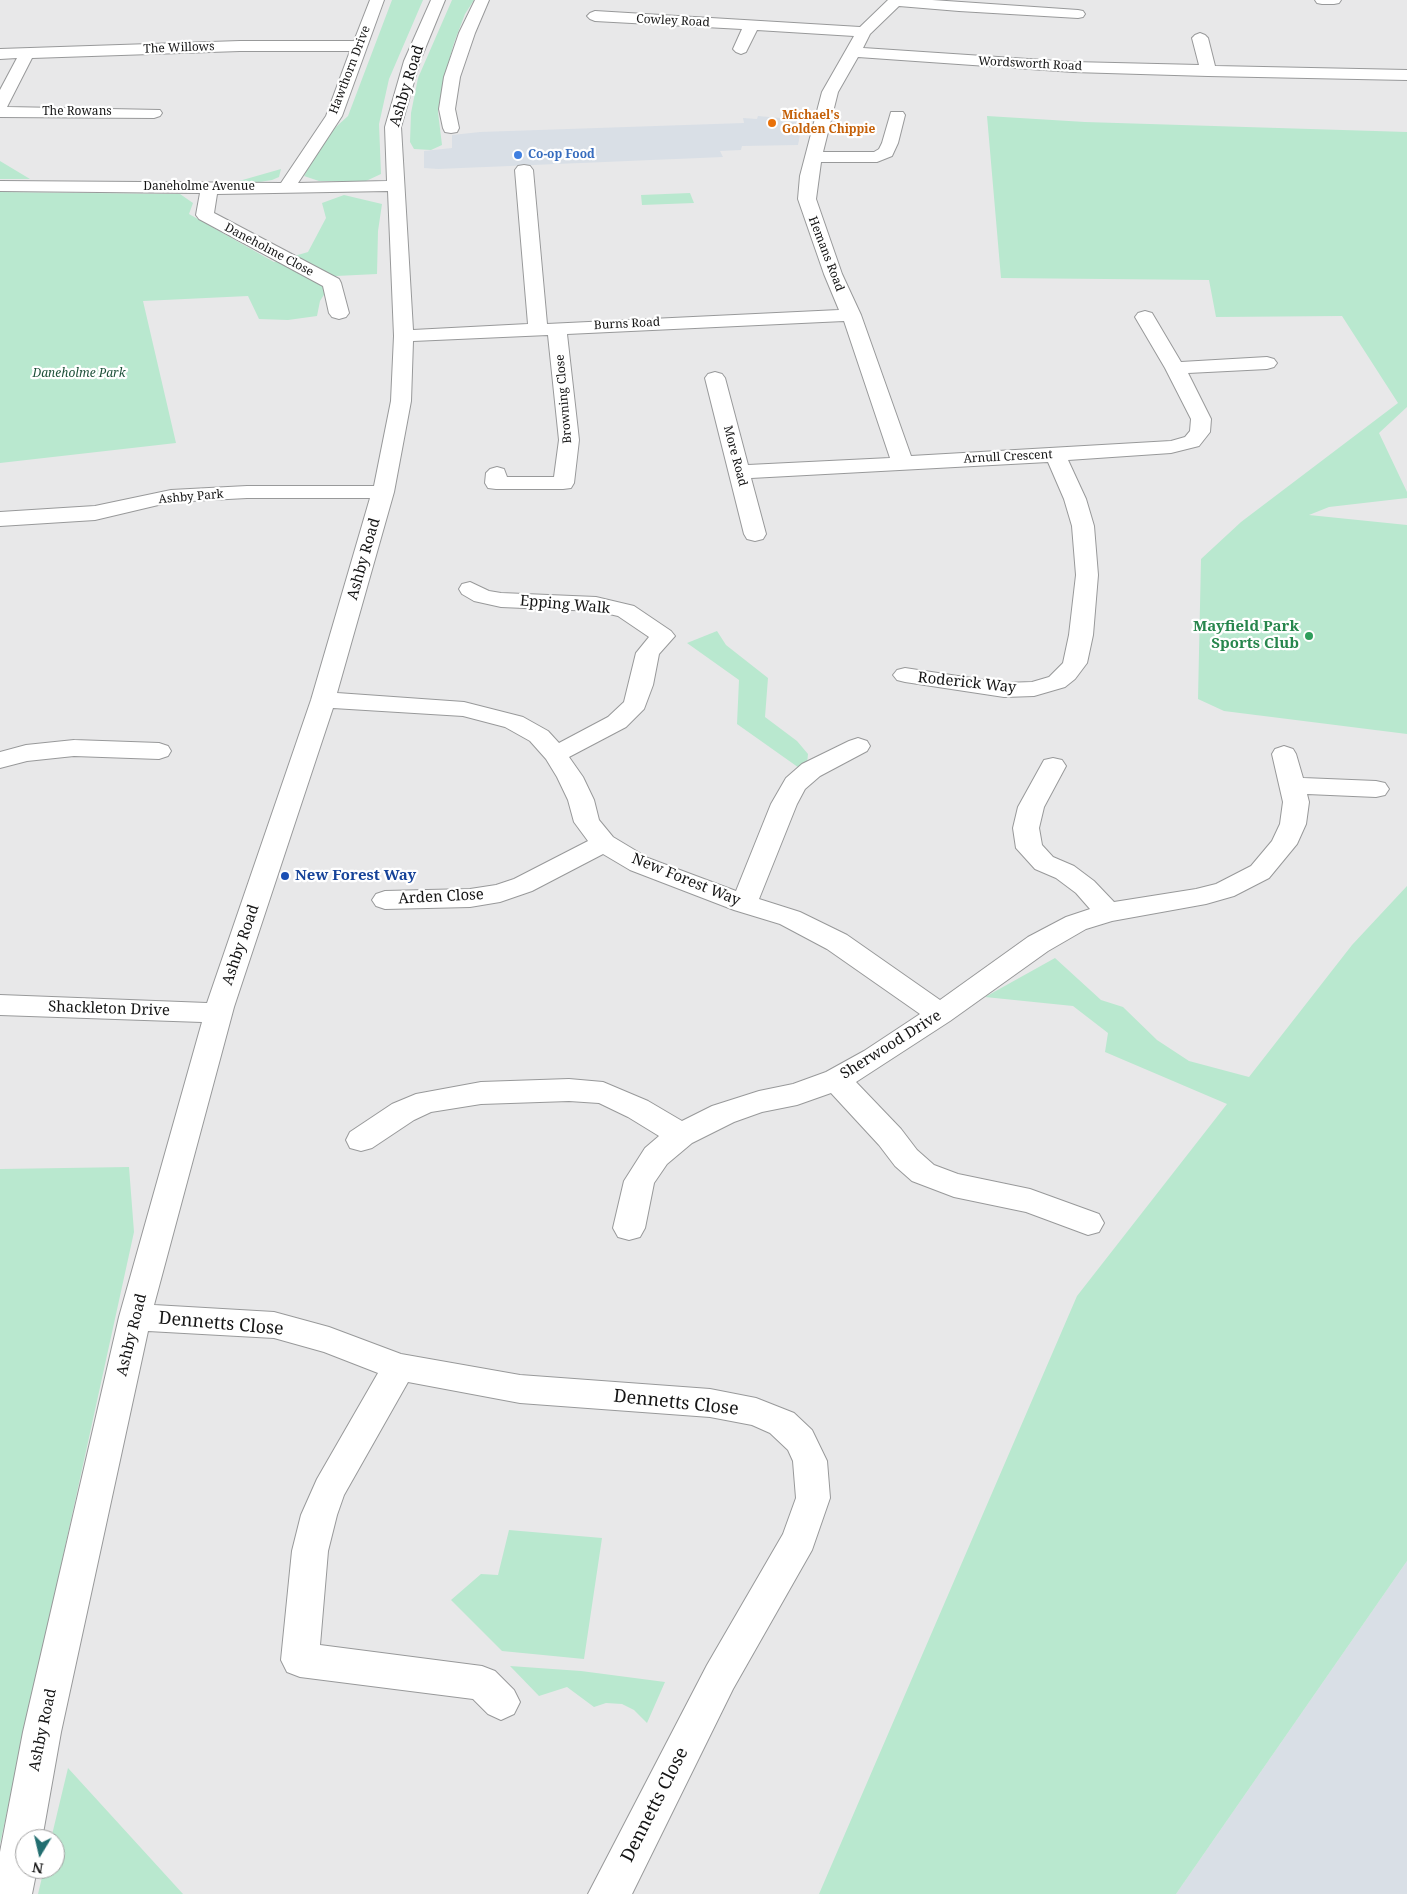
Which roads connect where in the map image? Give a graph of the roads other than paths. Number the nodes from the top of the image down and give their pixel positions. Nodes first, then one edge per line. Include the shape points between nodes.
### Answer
1 (377, 0) edge
2 (438, 0) edge
3 (482, 0) edge
4 (1322, 0) edge
5 (1334, 0) edge
6 (895, 1) edge
7 (1078, 14) dead end
8 (595, 16) dead end
9 (752, 25) junction
10 (864, 32) junction
11 (1200, 38) dead end
12 (359, 46) junction
13 (741, 49) dead end
14 (851, 52) junction
15 (27, 53) junction
16 (0, 54) edge
17 (1208, 71) junction
18 (1407, 75) edge
19 (0, 106) edge
20 (0, 112) edge
21 (154, 113) dead end
22 (897, 115) dead end
23 (451, 128) dead end
24 (815, 157) junction
25 (524, 170) dead end
26 (0, 186) edge
27 (397, 186) junction
28 (212, 187) junction
29 (286, 188) junction
30 (339, 313) dead end
31 (851, 315) junction
32 (1145, 317) dead end
33 (547, 328) junction
34 (404, 336) junction
35 (1267, 363) dead end
36 (1175, 368) junction
37 (715, 378) dead end
38 (1055, 455) junction
39 (902, 462) junction
40 (740, 472) junction
41 (497, 473) dead end
42 (383, 492) junction
43 (0, 519) edge
44 (755, 534) dead end
45 (470, 589) dead end
46 (905, 675) dead end
47 (323, 700) junction
48 (858, 746) dead end
49 (159, 751) dead end
50 (555, 754) junction
51 (1284, 754) dead end
52 (0, 760) edge
53 (1053, 766) dead end
54 (1293, 785) junction
55 (1376, 789) dead end
56 (604, 843) junction
57 (385, 900) dead end
58 (744, 904) junction
59 (1108, 912) junction
60 (0, 1005) edge
61 (218, 1013) junction
62 (940, 1014) junction
63 (836, 1080) junction
64 (681, 1136) junction
65 (361, 1140) dead end
66 (1088, 1223) dead end
67 (629, 1228) dead end
68 (135, 1317) junction
69 (400, 1367) junction
70 (502, 1702) dead end
71 (12, 1894) edge
72 (608, 1894) edge

1 - 12 street, Hawthorn Drive
2 - 27 street, Ashby Road via 412,61 393,127
3 - 23 street via 452,77 447,109
4 - 5 street
6 - 7 street
6 - 10 street, Hemans Road
8 - 9 street, Cowley Road
9 - 10 street, Cowley Road
9 - 13 street
10 - 14 street, Hemans Road
11 - 17 street
12 - 15 street, The Willows via 240,46
12 - 29 street, Hawthorn Drive via 334,116
14 - 17 street, Wordsworth Road via 1073,67
14 - 24 street, Hemans Road via 830,92
15 - 16 street, The Willows
15 - 19 street
17 - 18 street, Wordsworth Road
20 - 21 street, The Rowans
22 - 24 street via 890,144 886,152 877,157
24 - 31 street, Hemans Road via 807,200
25 - 33 street
26 - 28 street, Daneholme Avenue
27 - 29 street, Daneholme Avenue
27 - 34 street, Ashby Road
28 - 29 street, Daneholme Avenue
28 - 30 street, Daneholme Close via 205,215 332,284
31 - 33 street, Burns Road
31 - 39 street, Hemans Road
32 - 36 street, Arnull Crescent
33 - 34 street, Burns Road
33 - 41 street, Browning Close via 566,399 569,440 563,483 496,484
34 - 42 street, Ashby Road via 401,401
35 - 36 street
36 - 38 street, Arnull Crescent via 1201,419 1200,432 1192,442 1171,447
37 - 40 street, More Road
38 - 39 street, Arnull Crescent
38 - 46 street, Roderick Way via 1075,499 1085,550 1086,582 1075,663 1057,682 1034,689 1004,690
39 - 40 street, Arnull Crescent
40 - 44 street, More Road
42 - 43 street, Ashby Park via 247,492 171,496 95,513
42 - 47 street, Ashby Road
45 - 50 street, Epping Walk via 482,596 501,600 596,604 626,611 664,636 648,653 635,704 617,722
47 - 50 street, New Forest Way via 411,703 464,709 514,722 539,736
47 - 61 street, Ashby Road
48 - 58 street via 811,770 795,784
49 - 52 street via 74,748 26,753
50 - 56 street, New Forest Way via 570,777 587,822
51 - 54 street, Sherwood Drive
53 - 59 street via 1031,807 1026,828 1029,848 1044,863 1065,872 1085,887
54 - 55 street
54 - 59 street, Sherwood Drive via 1296,802 1293,824 1284,844 1260,872 1225,890 1196,898
56 - 57 street, Arden Close via 524,885 500,893 470,898
56 - 58 street, New Forest Way via 639,864
58 - 62 street, New Forest Way via 790,918 837,942
59 - 62 street, Sherwood Drive via 1076,923 1038,944
60 - 61 street, Shackleton Drive
61 - 68 street, Ashby Road
62 - 63 street, Sherwood Drive
63 - 64 street, Sherwood Drive via 724,1114
63 - 66 street via 923,1173 954,1185 1030,1201
64 - 65 street via 638,1108 602,1093 569,1090 480,1093 426,1102 403,1112
64 - 67 street, Sherwood Drive via 656,1156 639,1182
68 - 69 street, Dennetts Close via 274,1325 328,1340
68 - 71 street, Ashby Road via 42,1732
69 - 70 street via 319,1515 310,1551 300,1660 482,1683
69 - 72 street, Dennetts Close via 520,1389 710,1403 756,1412 782,1423 800,1440 810,1461 813,1498 799,1539 720,1677

